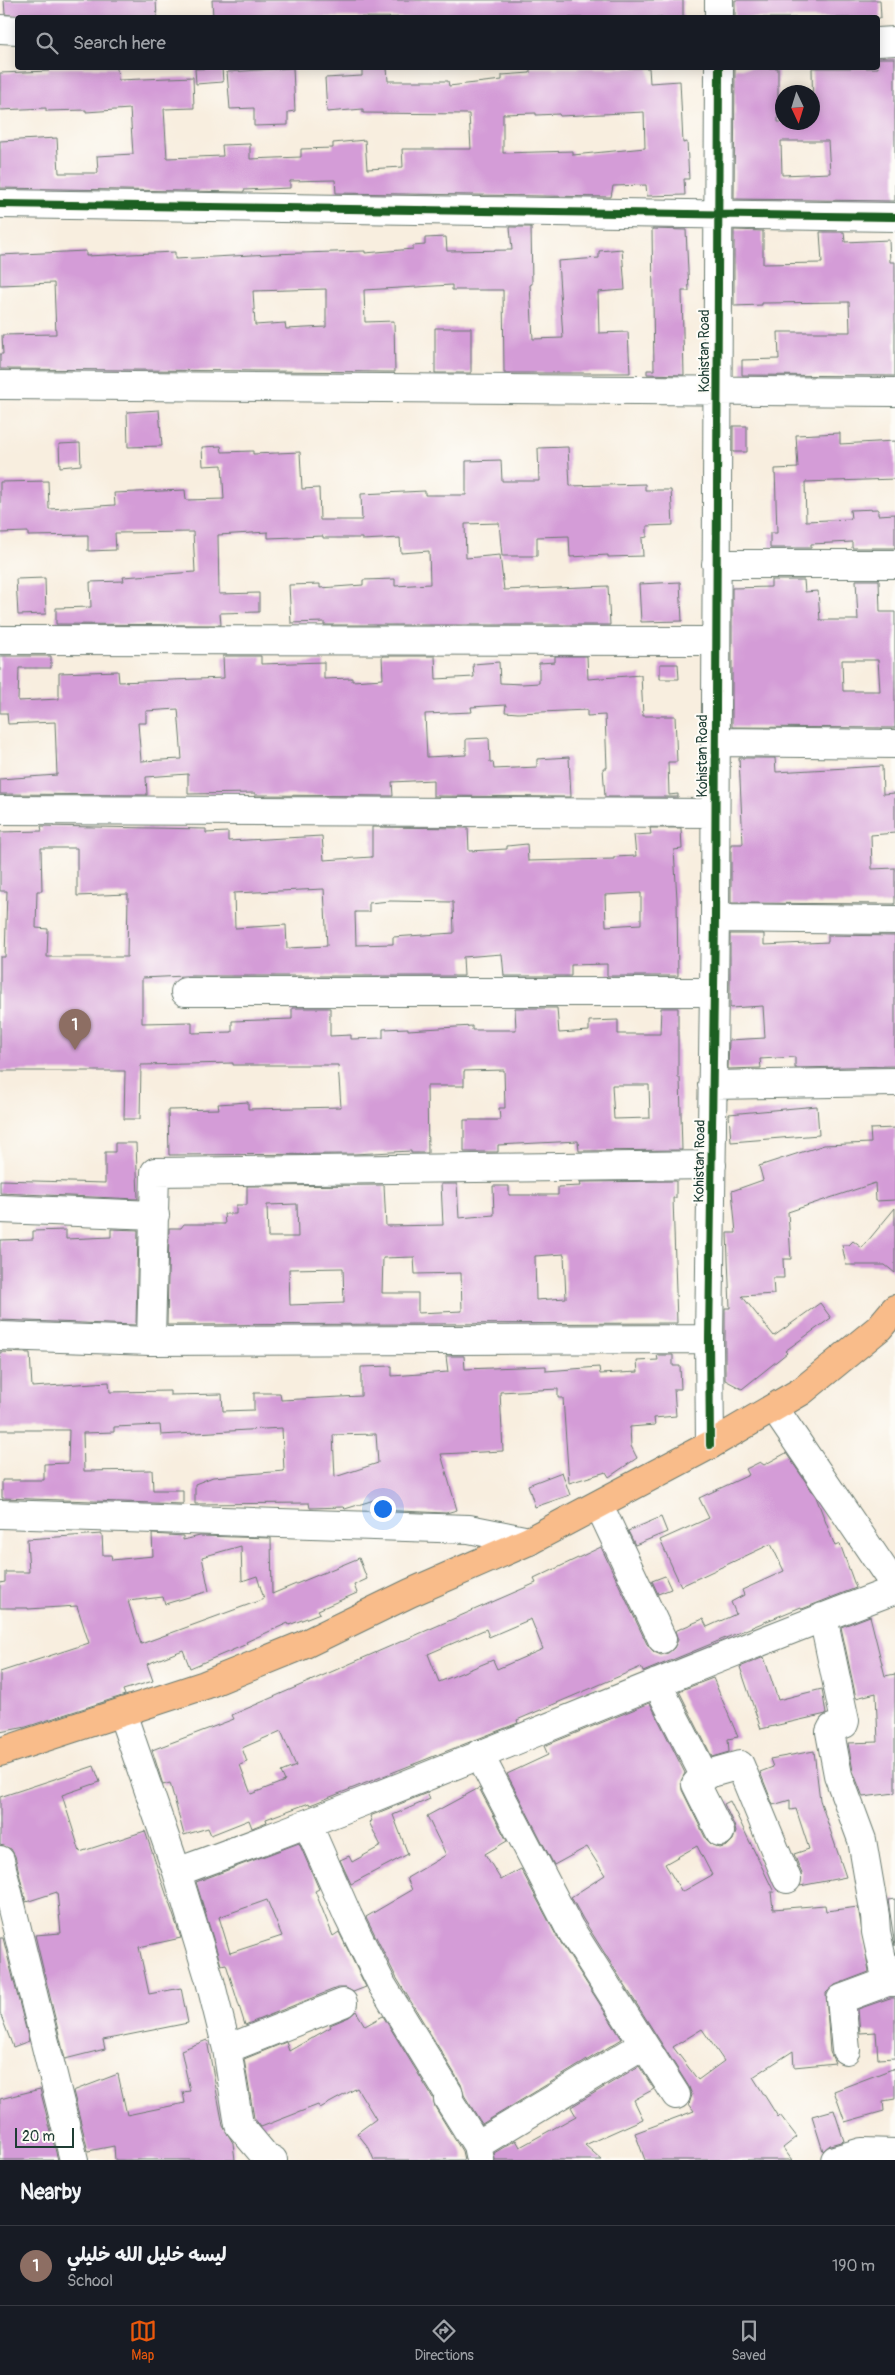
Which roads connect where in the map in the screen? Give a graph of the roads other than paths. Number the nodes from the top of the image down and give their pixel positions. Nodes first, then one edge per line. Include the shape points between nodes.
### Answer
1 (719, 0) edge
2 (719, 15) edge
3 (0, 29) edge
4 (15, 30) edge
5 (895, 41) edge
6 (880, 42) edge
7 (719, 70) edge
8 (0, 204) edge
9 (718, 216) junction
10 (895, 217) edge
11 (0, 385) edge
12 (717, 391) junction
13 (895, 392) edge
14 (716, 564) junction
15 (895, 564) edge
16 (0, 640) edge
17 (715, 641) junction
18 (715, 742) junction
19 (895, 744) edge
20 (0, 810) edge
21 (714, 813) junction
22 (714, 918) junction
23 (895, 920) edge
24 (185, 992) dead end
25 (713, 992) junction
26 (895, 1082) edge
27 (712, 1085) junction
28 (712, 1165) junction
29 (0, 1209) edge
30 (155, 1215) junction
31 (895, 1310) edge
32 (0, 1336) edge
33 (709, 1339) junction
34 (151, 1341) junction
35 (774, 1408) junction
36 (710, 1445) junction
37 (599, 1505) junction
38 (0, 1514) edge
39 (529, 1541) junction
40 (895, 1588) edge
41 (823, 1617) junction
42 (662, 1639) dead end
43 (658, 1683) junction
44 (122, 1713) junction
45 (0, 1752) edge
46 (479, 1754) junction
47 (704, 1774) junction
48 (308, 1825) junction
49 (720, 1832) dead end
50 (0, 1860) edge
51 (177, 1872) junction
52 (787, 1879) dead end
53 (891, 1982) edge
54 (343, 2003) dead end
55 (643, 2045) junction
56 (226, 2049) junction
57 (846, 2050) dead end
58 (676, 2095) dead end
59 (478, 2152) edge
60 (895, 2153) edge
61 (268, 2159) edge
62 (74, 2160) edge
63 (835, 2160) edge

1 - 2 street
3 - 4 street
5 - 6 street
7 - 9 street, Kohistan Road
8 - 9 street
9 - 10 street
9 - 12 street, Kohistan Road
11 - 12 street
12 - 13 street
12 - 14 street, Kohistan Road
14 - 15 street
14 - 17 street, Kohistan Road
16 - 17 street
17 - 18 street, Kohistan Road
18 - 19 street
18 - 21 street, Kohistan Road
20 - 21 street
21 - 22 street, Kohistan Road
22 - 23 street
22 - 25 street, Kohistan Road
24 - 25 street
25 - 27 street, Kohistan Road
26 - 27 street
27 - 28 street, Kohistan Road
28 - 30 street via 155,1172
28 - 33 street, Kohistan Road
29 - 30 street
30 - 34 street
31 - 35 main road via 879,1328 802,1390
32 - 34 street
33 - 34 street
33 - 36 street, Kohistan Road
35 - 36 main road
35 - 40 street
36 - 37 main road
37 - 39 main road
37 - 42 street
38 - 39 street via 469,1529
39 - 44 main road via 410,1593 301,1646 205,1685
40 - 41 street
41 - 43 street
41 - 53 street via 845,1721 830,1730 838,1775 862,1840 876,1932
43 - 46 street
43 - 47 street
44 - 45 main road
44 - 51 street
46 - 48 street
46 - 55 street via 569,1927
47 - 49 street via 696,1784
47 - 52 street via 740,1765
48 - 51 street
48 - 59 street via 382,1985 449,2094 448,2099
50 - 62 street
51 - 56 street via 210,1981
53 - 57 street via 841,1999
54 - 56 street
55 - 58 street
55 - 59 street
56 - 61 street via 239,2125
60 - 63 street via 862,2152

